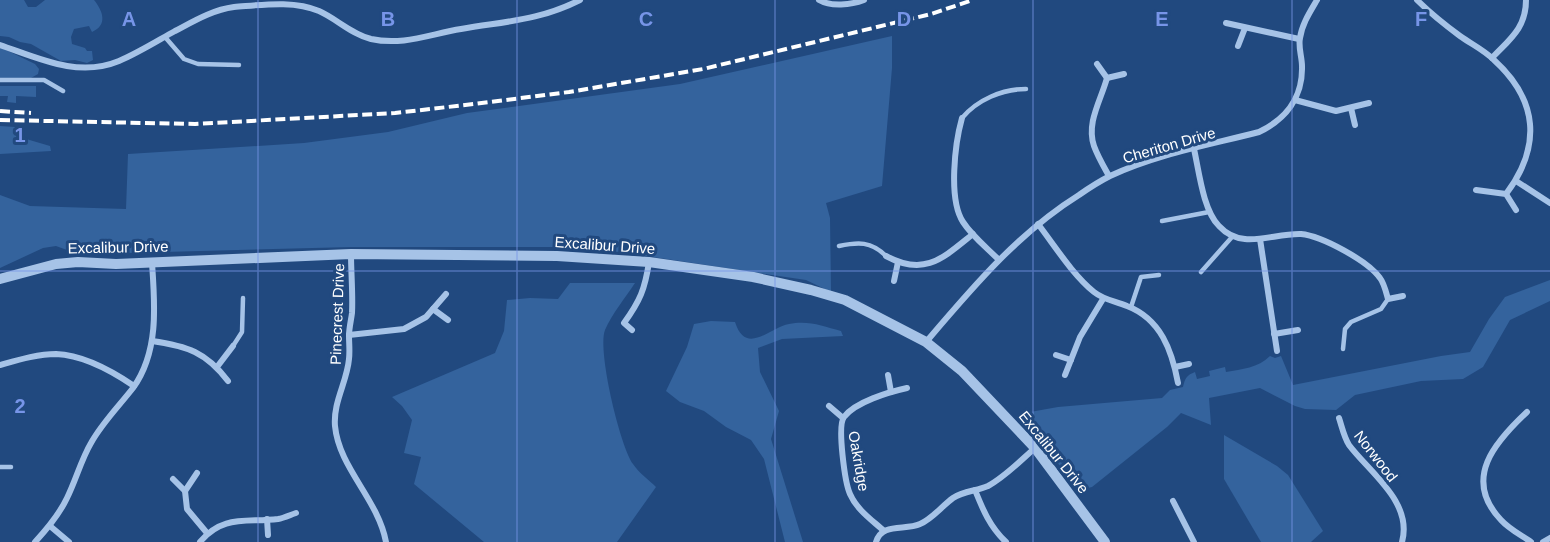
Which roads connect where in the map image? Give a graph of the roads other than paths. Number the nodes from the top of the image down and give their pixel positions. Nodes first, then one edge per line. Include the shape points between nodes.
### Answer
1 (580, 0) edge
2 (819, 0) edge
3 (864, 0) edge
4 (1317, 0) edge
5 (1417, 0) edge
6 (1526, 0) edge
7 (1226, 23) dead end
8 (1245, 28) junction
9 (165, 37) junction
10 (1299, 39) junction
11 (0, 45) edge
12 (1238, 46) dead end
13 (1492, 58) junction
14 (1097, 64) dead end
15 (239, 65) dead end
16 (1125, 74) dead end
17 (1107, 78) junction
18 (0, 80) edge
19 (1026, 88) dead end
20 (63, 91) dead end
21 (1295, 100) junction
22 (1369, 104) dead end
23 (1351, 108) junction
24 (963, 118) joint
25 (1355, 125) dead end
26 (1194, 149) junction
27 (1109, 176) junction
28 (1516, 181) junction
29 (1476, 190) dead end
30 (1506, 194) junction
31 (1550, 203) edge
32 (1516, 210) dead end
33 (1209, 212) junction
34 (1162, 221) dead end
35 (1038, 224) junction
36 (973, 234) junction
37 (1232, 237) junction
38 (1260, 238) junction
39 (839, 246) dead end
40 (351, 254) junction
41 (886, 256) joint
42 (998, 259) junction
43 (649, 262) junction
44 (898, 262) junction
45 (152, 263) junction
46 (1201, 272) dead end
47 (1159, 275) dead end
48 (0, 279) edge
49 (894, 281) dead end
50 (446, 294) dead end
51 (1403, 296) dead end
52 (243, 298) dead end
53 (1103, 299) junction
54 (1388, 299) junction
55 (1131, 307) junction
56 (434, 309) junction
57 (448, 320) dead end
58 (632, 330) dead end
59 (1298, 330) dead end
60 (349, 334) junction
61 (1274, 334) junction
62 (152, 341) junction
63 (926, 342) junction
64 (233, 346) joint
65 (1343, 349) dead end
66 (1277, 351) dead end
67 (1056, 355) dead end
68 (1071, 360) junction
69 (1189, 364) dead end
70 (0, 365) edge
71 (217, 367) junction
72 (1175, 367) junction
73 (888, 375) dead end
74 (1065, 375) dead end
75 (228, 381) dead end
76 (1178, 383) dead end
77 (134, 386) junction
78 (907, 388) dead end
79 (891, 392) junction
80 (829, 406) dead end
81 (1527, 412) dead end
82 (843, 418) junction
83 (1339, 418) dead end
84 (1035, 448) junction
85 (0, 467) edge
86 (10, 467) dead end
87 (197, 473) dead end
88 (173, 479) dead end
89 (975, 490) junction
90 (185, 491) junction
91 (1173, 501) dead end
92 (296, 513) dead end
93 (267, 519) junction
94 (50, 526) junction
95 (884, 531) junction
96 (207, 533) junction
97 (268, 535) dead end
98 (1550, 538) edge
99 (35, 542) edge
100 (69, 542) edge
101 (200, 542) edge
102 (386, 542) edge
103 (876, 542) edge
104 (1006, 542) edge
105 (1105, 542) edge
106 (1194, 542) edge
107 (1402, 542) edge
108 (1531, 542) edge
109 (1543, 542) edge

1 - 9 street via 518,22 393,42 350,31 320,11 299,3 212,12
2 - 3 street via 842,5
4 - 10 street, Cheriton Drive
5 - 13 street
6 - 13 street via 1521,28
7 - 8 street
8 - 10 street
8 - 12 street
9 - 11 street via 117,62 84,68 62,66
9 - 15 lane via 184,59 198,64
10 - 21 street, Cheriton Drive via 1302,67
13 - 28 street via 1522,95 1531,121 1530,151
14 - 17 street
16 - 17 street
17 - 27 street via 1091,130
18 - 20 lane via 44,80
19 - 24 lane via 997,94 969,110
21 - 23 street via 1336,111
21 - 26 street, Cheriton Drive via 1272,126
22 - 23 street
23 - 25 street
24 - 36 street via 954,196 957,212
26 - 27 street, Cheriton Drive
26 - 33 street
27 - 35 street, Cheriton Drive
28 - 30 street
28 - 31 street
29 - 30 street
30 - 32 street
33 - 34 lane
33 - 37 street
35 - 42 street, Cheriton Drive
35 - 53 street via 1080,278
36 - 42 street
36 - 44 street via 942,260 926,265
37 - 38 street
37 - 46 lane
38 - 54 street via 1314,236 1368,265 1381,279
38 - 61 street
39 - 41 lane via 870,244
40 - 43 street, Excalibur Drive via 557,256
40 - 45 street, Excalibur Drive
40 - 60 street, Pinecrest Drive
41 - 44 street
42 - 63 street, Cheriton Drive
43 - 58 street via 641,298 624,323
43 - 63 street, Excalibur Drive via 812,290 844,300
44 - 49 street
45 - 48 street, Excalibur Drive via 67,262
45 - 62 street
47 - 55 lane via 1141,277
50 - 56 street
51 - 54 street
52 - 64 lane via 242,332
53 - 55 street
53 - 68 street
54 - 65 lane via 1381,309 1351,322 1345,329
55 - 72 street via 1156,327
56 - 57 street
56 - 60 street via 404,329
59 - 61 street
60 - 102 street, Pinecrest Drive via 349,359 336,406 335,427 354,476 383,525
61 - 66 street
62 - 71 street via 186,347
62 - 77 street
63 - 84 street, Excalibur Drive via 962,371
64 - 71 street
67 - 68 street
68 - 74 street
69 - 72 street
70 - 77 street via 55,354 72,356 114,372
71 - 75 street
72 - 76 street
73 - 79 street
77 - 94 street via 92,442
78 - 79 street, Oakridge
79 - 82 street, Oakridge via 869,400
80 - 82 street, Oakridge
81 - 108 street via 1502,435 1489,455 1484,487 1490,506 1502,521
82 - 95 street, Oakridge via 840,434 849,493 859,509
83 - 107 street, Norwood via 1351,447 1381,479 1397,506 1404,527
84 - 89 street via 1002,476
84 - 105 street, Excalibur Drive
85 - 86 lane
87 - 90 street
88 - 90 street
89 - 95 street via 955,496 920,524
89 - 104 street via 984,513
90 - 96 street via 187,509
91 - 106 street
92 - 93 street
93 - 96 street via 237,520
93 - 97 street
94 - 99 street
94 - 100 street
95 - 103 street
96 - 101 street
98 - 109 street

